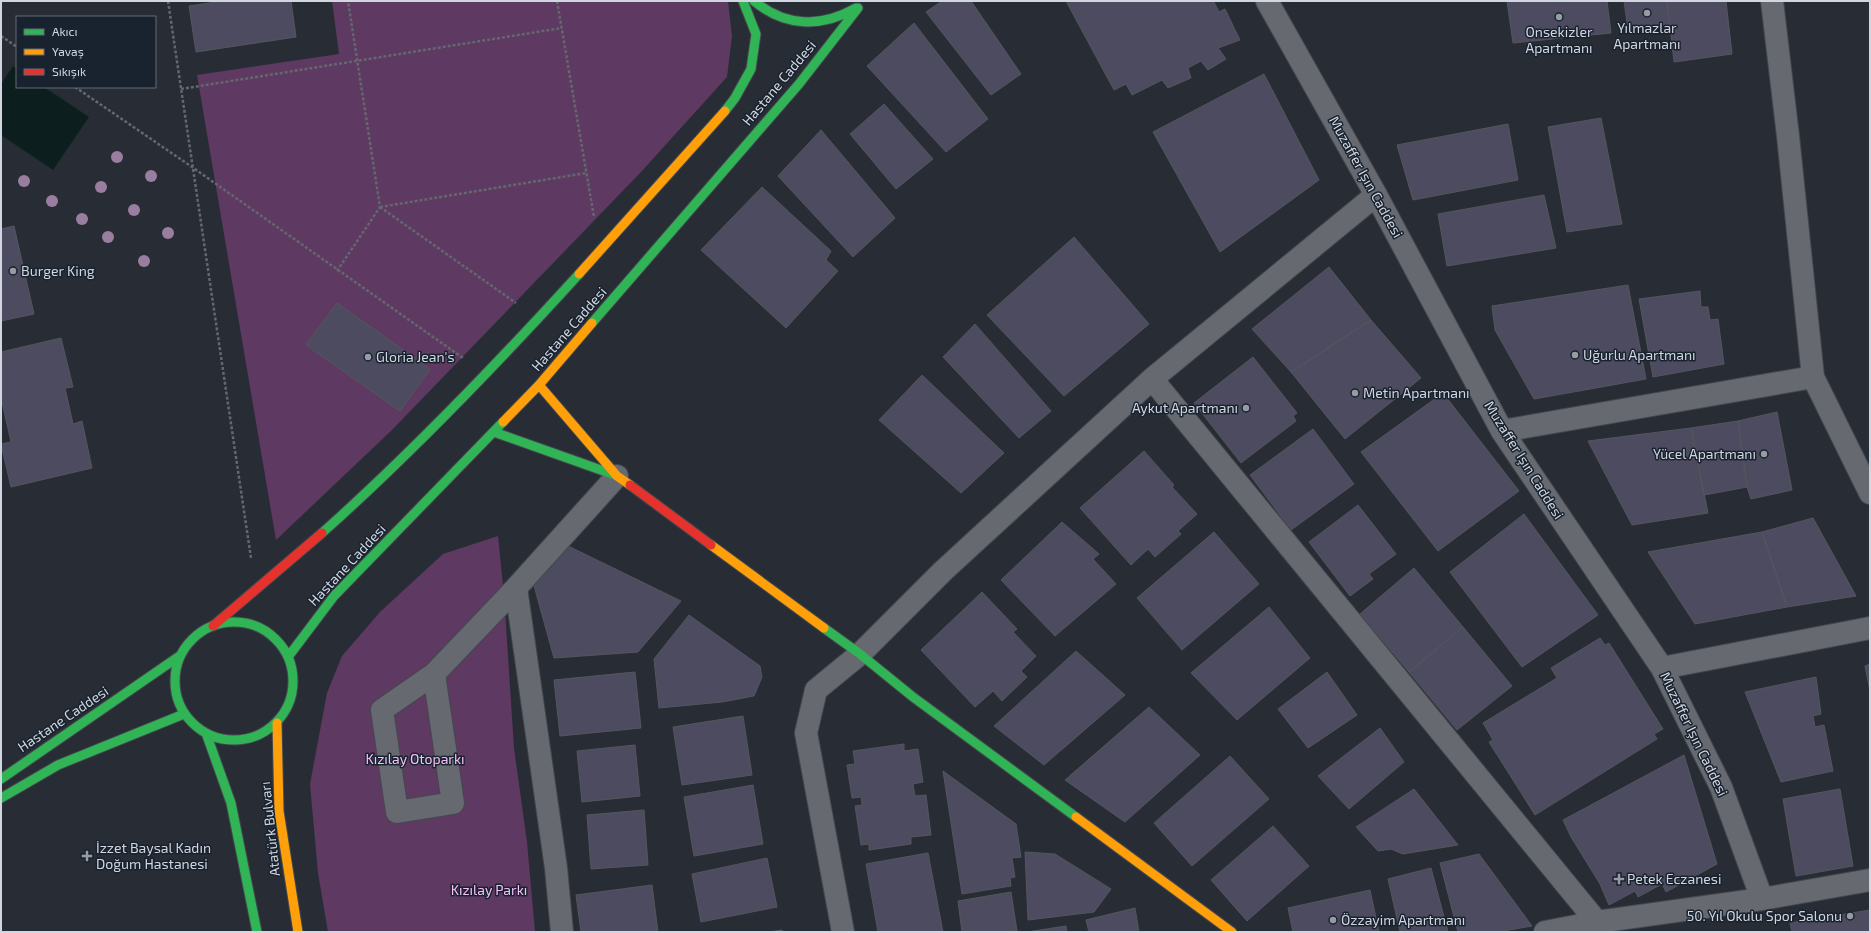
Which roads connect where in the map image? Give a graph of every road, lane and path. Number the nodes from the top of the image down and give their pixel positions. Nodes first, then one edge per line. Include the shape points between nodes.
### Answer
1 (168, 1) edge
2 (348, 1) edge
3 (557, 1) edge
4 (743, 1) edge
5 (754, 1) edge
6 (865, 1) edge
7 (1267, 1) edge
8 (1772, 1) edge
9 (858, 8) junction
10 (562, 28) junction
11 (1, 36) edge
12 (16, 46) edge
13 (358, 62) junction
14 (76, 88) edge
15 (181, 89) junction
16 (192, 167) junction
17 (586, 173) junction
18 (1376, 195) junction
19 (380, 207) junction
20 (599, 251) junction
21 (337, 271) junction
22 (538, 318) junction
23 (486, 374) junction
24 (1812, 377) junction
25 (1152, 378) junction
26 (539, 384) junction
27 (1502, 431) junction
28 (494, 432) junction
29 (616, 476) junction
30 (1870, 493) edge
31 (516, 588) junction
32 (256, 590) junction
33 (213, 626) junction
34 (1870, 628) edge
35 (860, 654) junction
36 (181, 655) junction
37 (288, 656) junction
38 (1662, 668) junction
39 (434, 674) junction
40 (184, 714) junction
41 (277, 722) junction
42 (206, 733) junction
43 (1, 779) edge
44 (1, 798) edge
45 (1870, 880) edge
46 (1762, 899) junction
47 (1597, 922) junction
48 (257, 932) edge
49 (298, 932) edge
50 (562, 932) edge
51 (843, 932) edge
52 (1232, 932) edge
53 (1545, 932) edge

1 - 15 path
2 - 13 path
3 - 10 path
4 - 20 main road, Hastane Caddesi via 756,34 751,69 735,98 714,126
5 - 9 main road via 761,8 784,19 810,23 835,19
6 - 9 main road
7 - 18 street, Muzaffer Işın Caddesi
8 - 24 street
9 - 26 main road, Hastane Caddesi via 799,84
10 - 13 path
10 - 17 path
11 - 12 path
13 - 15 path
13 - 19 path
14 - 16 path
15 - 16 path
16 - 21 path
16 - 32 path
17 - 19 path
17 - 20 path
18 - 25 street
18 - 27 street, Muzaffer Işın Caddesi
19 - 21 path
19 - 22 path
20 - 22 main road, Hastane Caddesi
21 - 23 path
22 - 23 main road, Hastane Caddesi
23 - 32 main road, Hastane Caddesi via 384,476
24 - 27 street
24 - 30 street
25 - 35 street via 948,567
25 - 47 street
26 - 28 main road, Hastane Caddesi
26 - 29 main road
27 - 38 street, Muzaffer Işın Caddesi
28 - 29 main road
28 - 37 main road, Hastane Caddesi via 334,596
29 - 31 street
29 - 35 main road
31 - 39 street
31 - 50 street via 556,868
32 - 33 main road, Hastane Caddesi
33 - 36 main road via 197,634
33 - 37 main road via 227,622 257,626 270,634
34 - 38 street
35 - 51 street via 816,690 806,733
35 - 52 main road via 913,697
36 - 40 main road via 174,680 177,698
36 - 43 main road, Hastane Caddesi
37 - 41 main road via 293,674 293,691 287,708
38 - 46 street, Muzaffer Işın Caddesi via 1721,787
39 - 39 street via 382,710 397,812 453,803
40 - 42 main road
40 - 44 main road via 58,764
41 - 42 main road via 263,733 246,739 228,740
41 - 49 main road, Atatürk Bulvarı via 279,811
42 - 48 main road, Atatürk Bulvarı via 231,803
45 - 46 street
46 - 47 street
47 - 53 street

